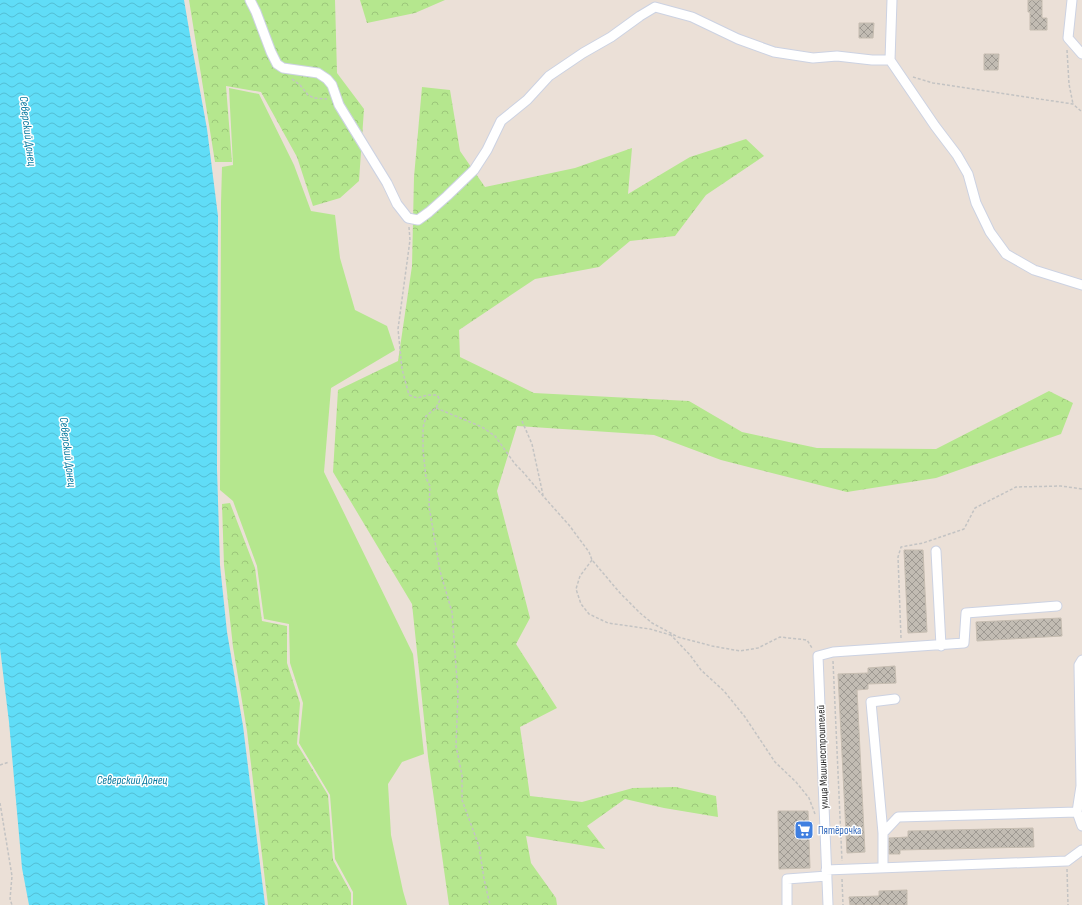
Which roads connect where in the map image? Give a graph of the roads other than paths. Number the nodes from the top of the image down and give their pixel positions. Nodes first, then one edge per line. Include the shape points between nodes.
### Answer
1 (250, 0) edge
2 (892, 0) edge
3 (1072, 0) edge
4 (1082, 54) edge
5 (890, 60) junction
6 (1082, 285) edge
7 (936, 551) dead end
8 (1057, 606) dead end
9 (942, 646) junction
10 (1082, 660) edge
11 (895, 699) dead end
12 (1077, 812) junction
13 (1082, 826) edge
14 (883, 833) junction
15 (1082, 850) edge
16 (883, 868) junction
17 (826, 873) junction
18 (787, 905) edge
19 (828, 905) edge

1 - 5 street via 277,64 283,68 318,73 327,79 332,85 339,105 387,182 397,204 408,218 418,220 474,170 501,121 527,100 549,76 655,7 692,17 738,39 774,52 813,58 837,56
2 - 5 street
3 - 4 street via 1068,38
5 - 6 street via 957,154 968,174 976,204 984,221 1006,254 1034,270
7 - 9 street
8 - 9 street via 966,613 964,644
9 - 17 street, улица Машиностроителей via 833,652 818,656
10 - 12 street via 1079,665 1080,786
11 - 14 street via 871,702
12 - 13 street
12 - 14 street via 898,817
14 - 16 street
15 - 16 street via 1067,861
16 - 17 street
17 - 18 street via 787,879
17 - 19 street, улица Машиностроителей

